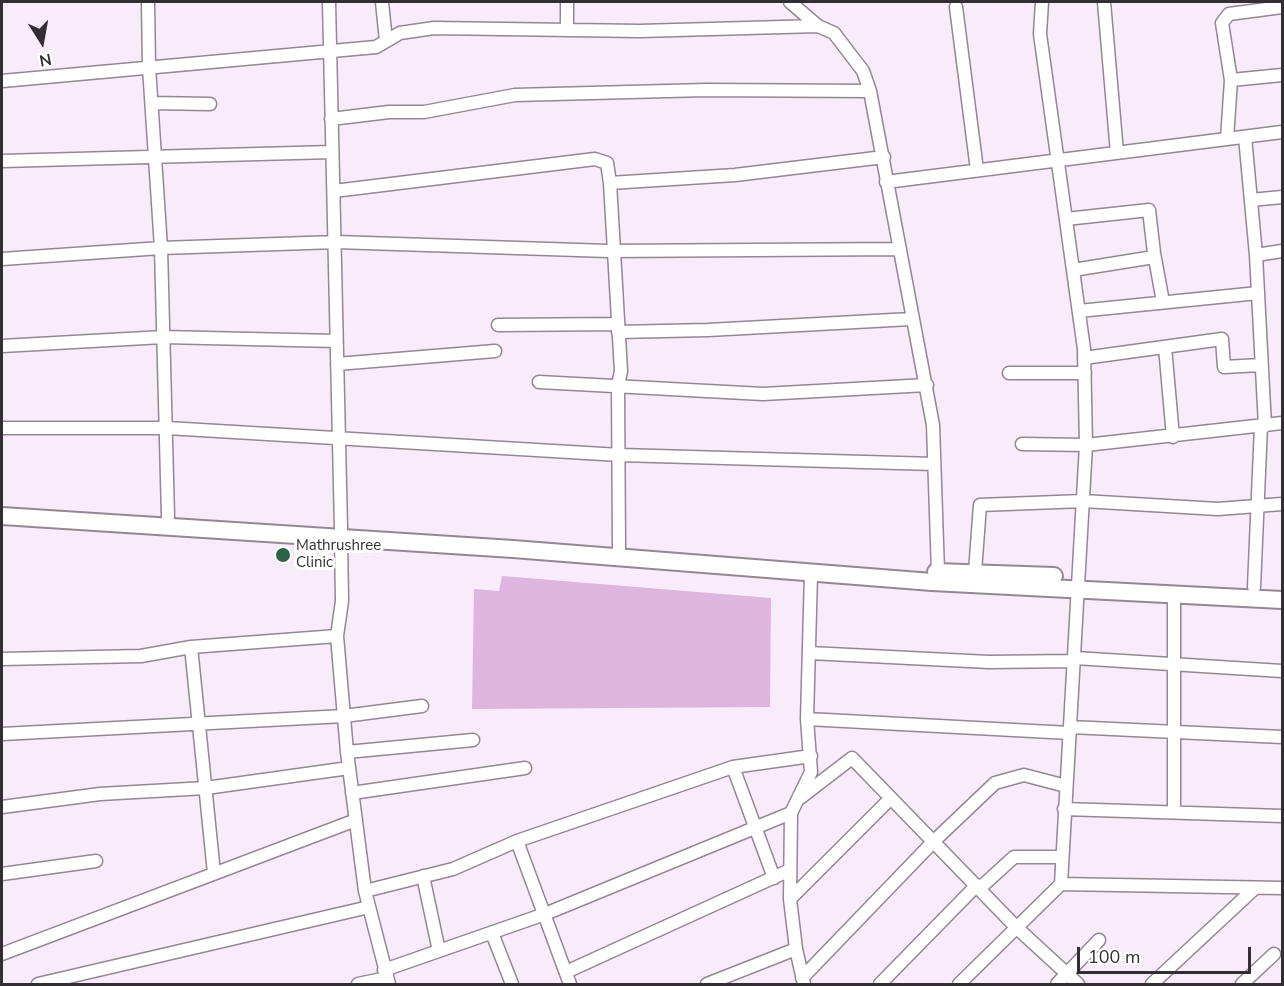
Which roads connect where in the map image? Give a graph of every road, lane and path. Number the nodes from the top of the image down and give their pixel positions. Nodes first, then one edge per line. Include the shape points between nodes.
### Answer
1 (148, 2) edge
2 (329, 2) edge
3 (382, 2) edge
4 (567, 2) edge
5 (790, 2) edge
6 (1042, 2) edge
7 (1104, 2) edge
8 (956, 7) dead end
9 (1282, 7) edge
10 (818, 26) junction
11 (567, 30) junction
12 (386, 42) junction
13 (330, 50) junction
14 (149, 67) junction
15 (1282, 75) edge
16 (1231, 80) junction
17 (2, 81) edge
18 (870, 91) junction
19 (152, 104) junction
20 (210, 104) dead end
21 (331, 118) junction
22 (1282, 132) edge
23 (1245, 136) junction
24 (1227, 139) junction
25 (332, 152) junction
26 (1117, 153) junction
27 (884, 158) junction
28 (156, 159) junction
29 (1059, 160) junction
30 (2, 161) edge
31 (977, 170) junction
32 (886, 182) junction
33 (610, 183) junction
34 (334, 191) junction
35 (1282, 197) edge
36 (1251, 200) junction
37 (1066, 219) junction
38 (336, 242) junction
39 (161, 248) junction
40 (900, 249) junction
41 (614, 251) junction
42 (1282, 252) edge
43 (1256, 255) junction
44 (1154, 257) junction
45 (2, 259) edge
46 (1073, 270) junction
47 (1258, 293) junction
48 (1163, 302) junction
49 (1079, 311) junction
50 (911, 319) junction
51 (498, 325) dead end
52 (618, 328) junction
53 (163, 337) junction
54 (336, 341) junction
55 (2, 346) edge
56 (1164, 347) junction
57 (495, 351) dead end
58 (1084, 358) junction
59 (337, 364) junction
60 (1261, 364) junction
61 (1009, 373) dead end
62 (1085, 373) junction
63 (538, 382) dead end
64 (618, 386) junction
65 (927, 386) junction
66 (1282, 423) edge
67 (1263, 426) junction
68 (2, 428) edge
69 (166, 428) junction
70 (339, 437) junction
71 (1173, 437) junction
72 (1022, 444) dead end
73 (1086, 445) junction
74 (620, 455) junction
75 (934, 464) junction
76 (1083, 501) junction
77 (1282, 504) edge
78 (2, 506) edge
79 (1259, 507) junction
80 (2, 516) edge
81 (168, 517) junction
82 (341, 534) junction
83 (619, 549) junction
84 (938, 572) junction
85 (975, 572) junction
86 (811, 574) junction
87 (1077, 583) junction
88 (1254, 587) junction
89 (1282, 589) edge
90 (1174, 593) junction
91 (1282, 600) edge
92 (337, 636) junction
93 (191, 647) junction
94 (810, 653) junction
95 (2, 659) edge
96 (1075, 660) junction
97 (1173, 665) junction
98 (1282, 671) edge
99 (422, 706) dead end
100 (344, 716) junction
101 (807, 718) junction
102 (199, 724) junction
103 (1070, 730) junction
104 (1173, 732) junction
105 (2, 734) edge
106 (1282, 737) edge
107 (473, 740) dead end
108 (347, 752) junction
109 (811, 756) junction
110 (349, 768) junction
111 (525, 768) dead end
112 (733, 768) junction
113 (1066, 786) junction
114 (206, 788) junction
115 (352, 793) junction
116 (890, 799) junction
117 (798, 800) junction
118 (2, 807) edge
119 (1064, 809) junction
120 (1174, 812) junction
121 (791, 813) junction
122 (1282, 816) edge
123 (356, 820) junction
124 (754, 828) junction
125 (517, 841) junction
126 (933, 842) junction
127 (1061, 857) junction
128 (96, 861) dead end
129 (790, 870) junction
130 (214, 873) junction
131 (2, 874) edge
132 (423, 876) junction
133 (774, 878) junction
134 (1061, 884) junction
135 (979, 886) junction
136 (1255, 888) junction
137 (1282, 888) edge
138 (365, 891) junction
139 (790, 899) junction
140 (369, 907) junction
141 (545, 914) junction
142 (1017, 928) junction
143 (492, 933) junction
144 (1099, 940) dead end
145 (796, 949) junction
146 (439, 951) junction
147 (2, 954) edge
148 (1274, 954) dead end
149 (1067, 974) junction
150 (387, 978) edge
151 (568, 978) edge
152 (803, 981) edge
153 (38, 984) edge
154 (358, 984) edge
155 (512, 984) edge
156 (707, 984) edge
157 (880, 984) edge
158 (959, 984) edge
159 (1057, 984) edge
160 (1078, 984) edge
161 (1152, 984) edge
162 (1242, 984) edge

1 - 14 street
2 - 13 street
3 - 12 street
4 - 11 street
5 - 10 street
6 - 29 street via 1040,34
7 - 26 street
8 - 31 street
9 - 16 street via 1229,14 1225,18 1222,27
10 - 11 street
10 - 18 street via 834,33 863,71
11 - 12 street via 434,28 400,33
12 - 13 street via 376,47
13 - 14 street
13 - 21 street
14 - 17 street
14 - 19 street
15 - 16 street
16 - 24 street
18 - 21 street via 515,95 424,112
18 - 27 street
19 - 20 street
19 - 28 street
21 - 25 street
22 - 23 street
23 - 24 street
23 - 36 street
24 - 26 street
25 - 28 street
25 - 34 street
26 - 29 street
27 - 32 street
27 - 33 street via 735,175
28 - 30 street
28 - 39 street
29 - 31 street
29 - 37 street
31 - 32 street
32 - 40 street
33 - 34 street via 607,163 595,159
33 - 41 street
34 - 38 street
35 - 36 street
36 - 43 street
37 - 44 street via 1149,210
37 - 46 street
38 - 39 street
38 - 41 street
38 - 54 street
39 - 45 street
39 - 53 street
40 - 41 street
40 - 50 street
41 - 52 street
42 - 43 street
43 - 47 street
44 - 46 street
44 - 48 street
46 - 49 street
47 - 48 street
47 - 60 street
48 - 49 street
49 - 58 street
50 - 52 street via 708,330
50 - 65 street
51 - 52 street
52 - 64 street
53 - 54 street
53 - 55 street
53 - 69 street
54 - 59 street
56 - 58 street
56 - 60 street via 1222,339 1224,367
56 - 71 street
57 - 59 street
58 - 62 street
59 - 70 street
60 - 67 street
61 - 62 street
62 - 73 street
63 - 64 street
64 - 65 street via 763,394
64 - 74 street
65 - 75 street
66 - 67 street
67 - 71 street
67 - 79 street
68 - 69 street
69 - 70 street
69 - 81 street
70 - 74 street
70 - 82 street
71 - 73 street
72 - 73 street
73 - 76 street
74 - 75 street
74 - 83 street
75 - 84 street
76 - 79 street via 1218,509
76 - 85 street via 980,506
76 - 87 street
77 - 79 street
78 - 81 main road
79 - 88 street
80 - 82 main road
81 - 82 main road
82 - 83 main road
82 - 86 main road
82 - 92 street via 342,601
83 - 84 main road
84 - 85 main road
85 - 87 main road
86 - 87 main road
86 - 94 street
87 - 88 main road
87 - 90 main road
87 - 96 street
88 - 89 main road
90 - 91 main road
90 - 97 street
92 - 93 street
92 - 100 street
93 - 95 street via 141,656
93 - 102 street
94 - 96 street via 989,662
94 - 101 street
96 - 97 street
96 - 103 street
97 - 98 street
97 - 104 street
99 - 100 street
100 - 102 street
100 - 108 street
101 - 103 street
101 - 109 street
102 - 105 street
102 - 114 street
103 - 104 street
103 - 113 street
104 - 106 street
104 - 120 street
107 - 108 street
108 - 110 street
109 - 112 street
109 - 117 street via 811,772
110 - 114 street
110 - 115 street
111 - 115 street
112 - 124 street
112 - 125 street
113 - 119 street
113 - 126 street via 1024,775 996,783
114 - 118 street via 100,794
114 - 130 street
115 - 123 street
116 - 117 street via 852,758
116 - 126 street
116 - 139 street
117 - 121 street
119 - 120 street
119 - 127 street
120 - 122 street
121 - 124 street
121 - 129 street
123 - 130 street
123 - 138 street
124 - 133 street
124 - 141 street
125 - 132 street via 453,869
125 - 141 street
126 - 135 street
126 - 152 street
127 - 134 street
127 - 135 street via 1014,857
128 - 131 street
129 - 133 street
129 - 139 street
130 - 147 street
132 - 138 street
132 - 146 street
133 - 151 street
134 - 136 street
134 - 142 street
135 - 142 street
135 - 157 street
136 - 137 street
136 - 161 street
138 - 140 street
139 - 145 street
140 - 150 street
140 - 153 street
141 - 143 street
141 - 151 street
142 - 149 street
142 - 158 street
143 - 146 street
143 - 155 street
144 - 149 street
145 - 152 street
145 - 156 street
146 - 150 street
148 - 162 street
149 - 159 street
149 - 160 street
150 - 154 street

